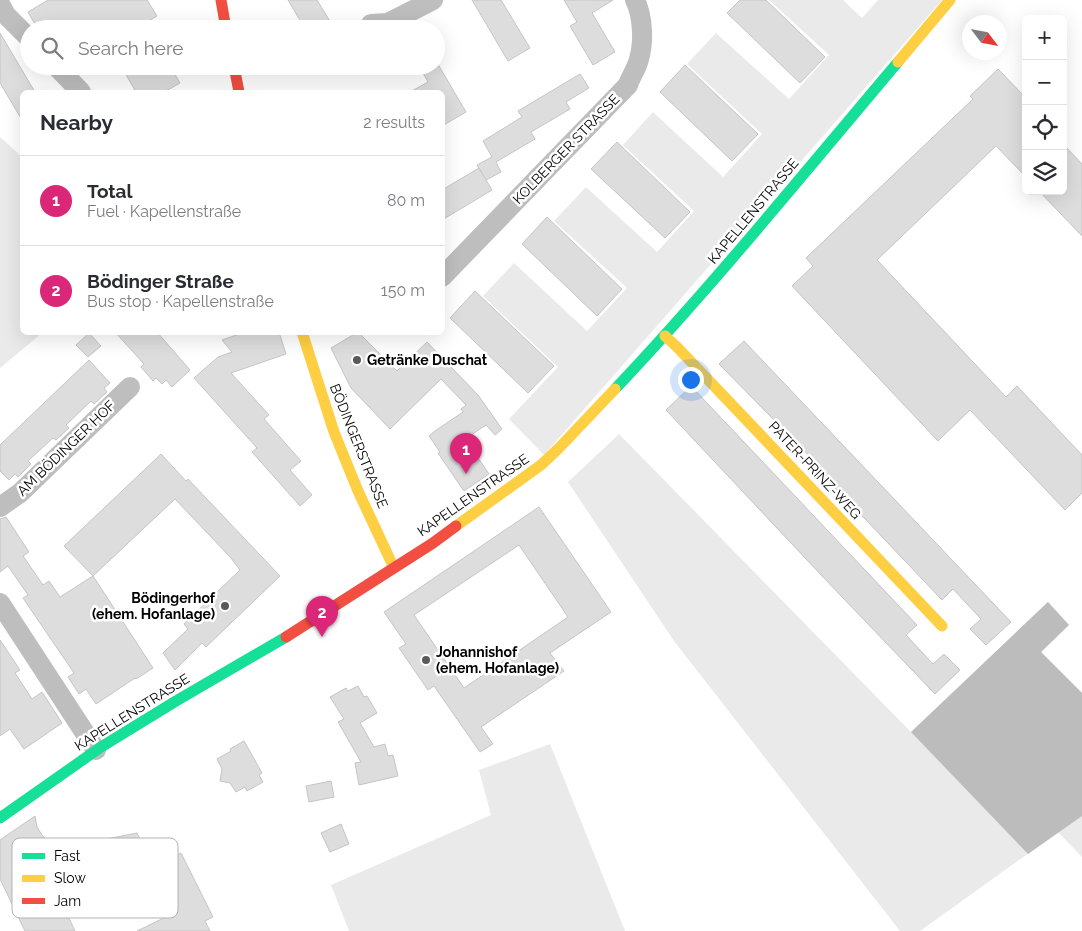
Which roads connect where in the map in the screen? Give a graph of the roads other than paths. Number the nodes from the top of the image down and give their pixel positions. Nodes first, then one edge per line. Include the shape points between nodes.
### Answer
1 (220, 0) edge
2 (433, 0) edge
3 (636, 0) edge
4 (950, 0) edge
5 (0, 4) edge
6 (224, 20) edge
7 (394, 20) edge
8 (20, 29) edge
9 (65, 75) edge
10 (236, 75) edge
11 (79, 90) edge
12 (239, 90) edge
13 (445, 274) edge
14 (303, 335) edge
15 (665, 336) junction
16 (130, 387) dead end
17 (0, 507) edge
18 (394, 568) junction
19 (0, 603) edge
20 (942, 626) dead end
21 (96, 750) junction
22 (0, 818) edge

1 - 6 main road
2 - 7 street
3 - 13 street, KOLBERGER STRASSE via 642,35 639,59 628,85
4 - 15 main road, KAPELLENSTRASSE
5 - 8 street
9 - 11 street
10 - 12 main road
14 - 18 main road, BÖDINGERSTRASSE via 334,432
15 - 18 main road, KAPELLENSTRASSE via 541,465
15 - 20 main road, PATER-PRINZ-WEG
16 - 17 street, AM BÖDINGER HOF via 20,493
18 - 21 main road, KAPELLENSTRASSE via 282,640
19 - 21 street
21 - 22 main road, KAPELLENSTRASSE

